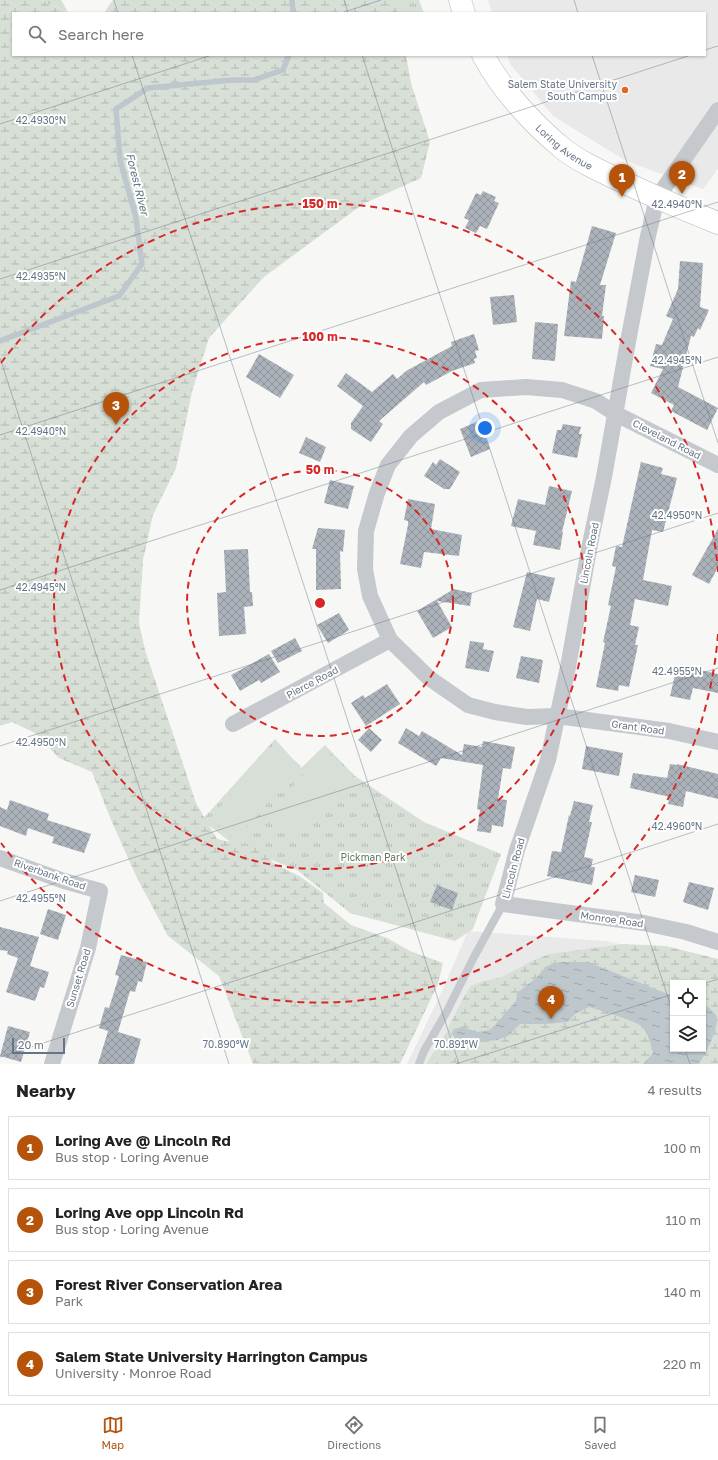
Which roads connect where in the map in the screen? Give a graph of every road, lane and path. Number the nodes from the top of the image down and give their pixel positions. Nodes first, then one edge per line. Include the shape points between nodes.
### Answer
1 (460, 0) edge
2 (464, 12) edge
3 (484, 56) edge
4 (718, 110) edge
5 (657, 198) junction
6 (718, 223) edge
7 (616, 414) junction
8 (718, 465) edge
9 (390, 640) junction
10 (558, 716) junction
11 (233, 724) dead end
12 (718, 742) edge
13 (0, 858) edge
14 (100, 891) joint
15 (504, 904) junction
16 (718, 942) edge
17 (52, 1064) edge
18 (419, 1064) edge

1 - 2 highway
3 - 5 highway, Loring Avenue via 502,86 562,148 589,166
4 - 5 street
5 - 6 highway, Loring Avenue
5 - 7 street, Lincoln Road
7 - 8 street, Cleveland Road
7 - 9 street, Cleveland Road via 596,401 562,390 526,387 481,390 438,412 410,436 388,466 366,531 364,569 370,596
7 - 10 street, Lincoln Road
9 - 10 street, Grant Road via 429,678 468,705 527,717
9 - 11 street, Pierce Road
10 - 12 street, Grant Road via 669,731
10 - 15 street, Lincoln Road via 548,760 517,850
13 - 14 street, Riverbank Road
14 - 17 street, Sunset Road via 88,948
15 - 16 street, Monroe Road via 644,923
15 - 18 lane

